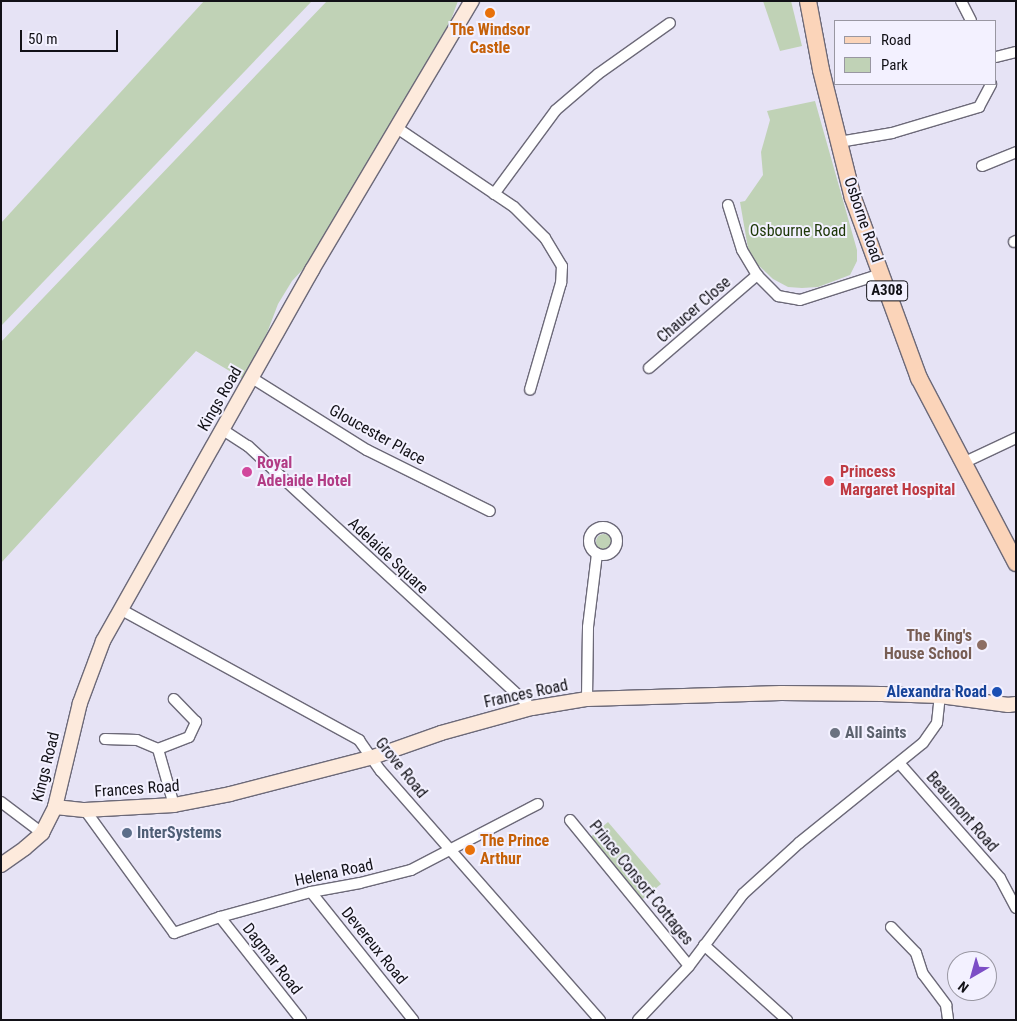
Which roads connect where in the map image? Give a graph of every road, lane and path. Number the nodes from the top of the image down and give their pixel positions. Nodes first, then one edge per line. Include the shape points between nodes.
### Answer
1 (472, 1) edge
2 (808, 1) edge
3 (961, 1) edge
4 (971, 20) edge
5 (670, 23) dead end
6 (1016, 52) edge
7 (997, 57) edge
8 (991, 85) edge
9 (397, 128) junction
10 (839, 142) junction
11 (1016, 152) edge
12 (982, 166) dead end
13 (494, 194) junction
14 (728, 205) dead end
15 (881, 274) junction
16 (757, 275) junction
17 (649, 368) dead end
18 (252, 378) junction
19 (530, 390) dead end
20 (223, 430) junction
21 (1016, 438) edge
22 (963, 462) junction
23 (490, 510) dead end
24 (597, 554) dead end
25 (1016, 563) edge
26 (120, 609) junction
27 (940, 696) junction
28 (174, 699) dead end
29 (587, 699) junction
30 (1013, 705) edge
31 (532, 708) junction
32 (105, 739) dead end
33 (158, 749) junction
34 (373, 757) junction
35 (900, 764) junction
36 (1, 802) edge
37 (538, 804) dead end
38 (174, 806) junction
39 (56, 807) junction
40 (85, 810) junction
41 (570, 820) dead end
42 (42, 833) junction
43 (452, 850) junction
44 (1, 865) edge
45 (311, 892) junction
46 (1016, 908) edge
47 (220, 917) junction
48 (891, 927) dead end
49 (704, 945) junction
50 (689, 966) junction
51 (301, 1020) edge
52 (413, 1020) edge
53 (600, 1020) edge
54 (638, 1020) edge
55 (787, 1020) edge
56 (948, 1020) edge

1 - 9 main road, Kings Road
2 - 10 main road, Osborne Road / A308
3 - 4 street
5 - 13 street via 598,74 556,110
6 - 7 street
8 - 10 street via 979,107 892,133
9 - 13 street
9 - 18 main road, Kings Road
10 - 15 main road, Osborne Road / A308 via 853,198
11 - 12 street
13 - 19 street via 514,207 545,238 562,266 561,284
14 - 16 street via 742,250
15 - 16 street via 800,300 778,296
15 - 22 main road, Osborne Road / A308 via 919,378
16 - 17 street, Chaucer Close
18 - 20 main road, Kings Road
18 - 23 street, Gloucester Place via 367,450
20 - 26 main road, Kings Road
20 - 31 street, Adelaide Square via 248,446
21 - 22 street
22 - 25 main road, Osborne Road / A308
24 - 29 street via 588,627
26 - 34 street, Grove Road via 359,740
26 - 39 main road, Kings Road via 103,641 80,703
27 - 29 main road, Frances Road via 781,693
27 - 30 main road, Frances Road
27 - 35 street via 937,724 923,743
28 - 33 street via 196,722 189,737
29 - 31 main road, Frances Road
31 - 34 main road, Frances Road via 441,733
32 - 33 street via 137,740
33 - 38 street
34 - 38 main road, Frances Road
34 - 43 street, Grove Road via 381,771
35 - 46 street, Beaumont Road via 1000,878
35 - 49 street via 799,843 743,894
36 - 42 street
37 - 43 street, Helena Road
38 - 40 main road, Frances Road
39 - 40 main road, Frances Road
39 - 42 main road, Kings Road
40 - 47 street, Helena Road via 174,933
41 - 50 street, Prince Consort Cottages
42 - 44 main road
43 - 45 street, Helena Road via 411,870 360,884
43 - 53 street, Grove Road
45 - 47 street, Helena Road
45 - 52 street, Devereux Road
47 - 51 street, Dagmar Road
48 - 56 street via 916,954 922,974 946,1005
49 - 50 street
49 - 55 street
50 - 54 street

